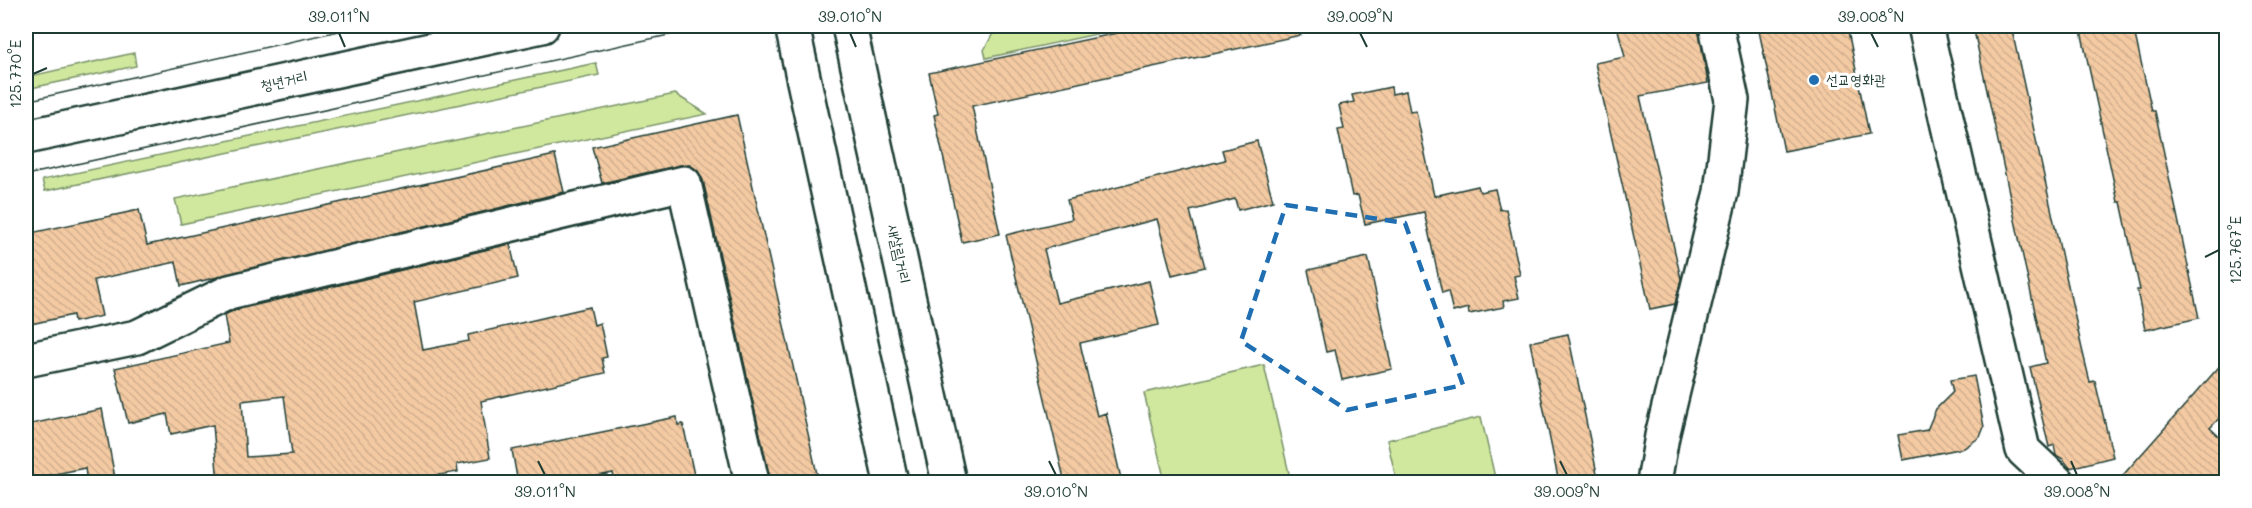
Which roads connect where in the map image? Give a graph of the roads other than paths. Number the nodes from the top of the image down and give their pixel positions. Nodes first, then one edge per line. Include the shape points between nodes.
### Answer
1 (542, 26) edge
2 (792, 26) edge
3 (849, 26) edge
4 (1716, 26) edge
5 (1925, 26) edge
6 (26, 137) edge
7 (26, 360) edge
8 (752, 483) edge
9 (891, 483) edge
10 (949, 483) edge
11 (1654, 483) edge
12 (2057, 483) edge

1 - 6 street, 청년거리
2 - 9 street
3 - 10 street, 새살림거리
4 - 11 street via 1732,100 1721,192
5 - 12 street via 2023,450
7 - 8 street via 137,338 229,292 684,183

